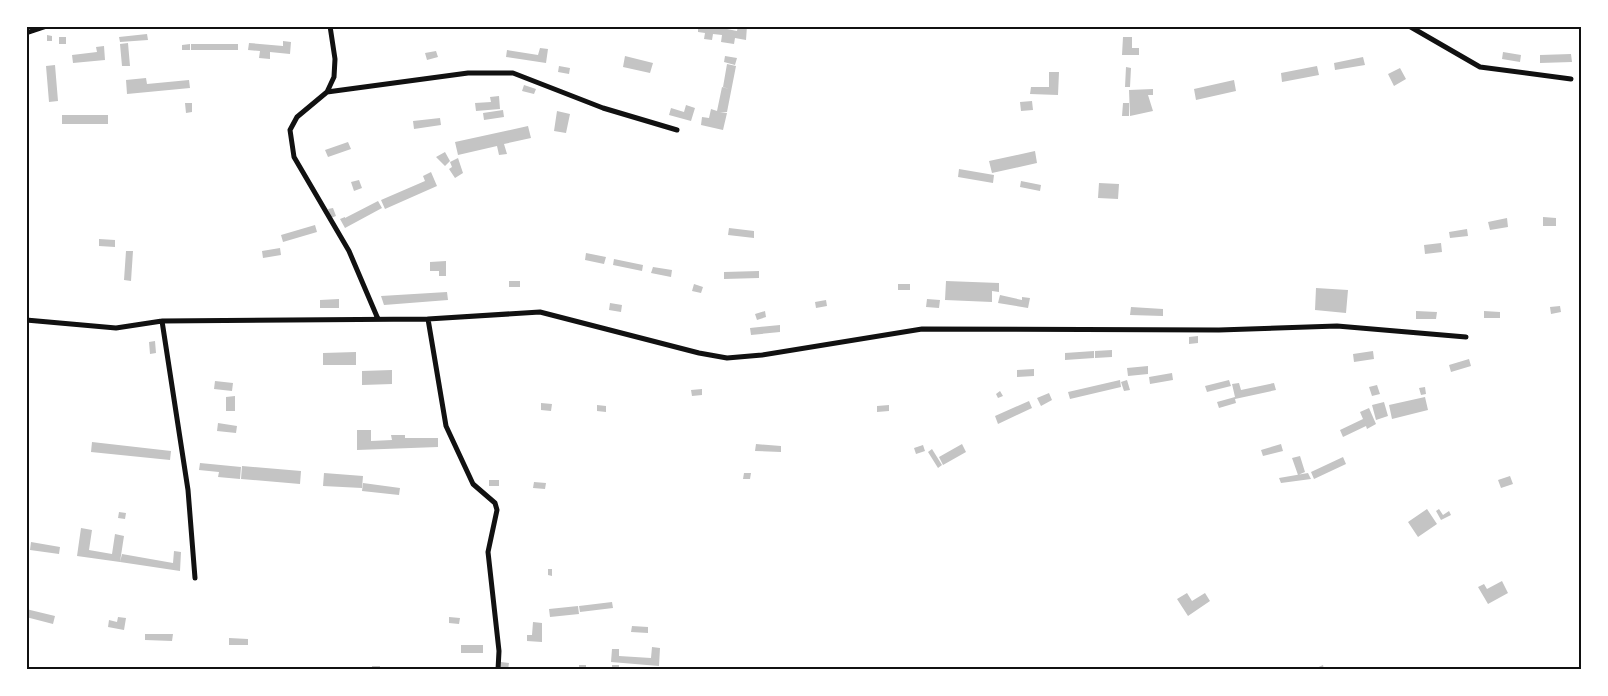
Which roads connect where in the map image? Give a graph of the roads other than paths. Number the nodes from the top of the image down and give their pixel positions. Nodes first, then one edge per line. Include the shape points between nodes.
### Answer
1 (47, 26) edge
2 (330, 26) edge
3 (1409, 26) edge
4 (26, 33) edge
5 (1571, 79) dead end
6 (326, 92) junction
7 (676, 130) dead end
8 (378, 319) junction
9 (428, 319) junction
10 (26, 320) edge
11 (162, 321) junction
12 (1466, 337) dead end
13 (195, 578) dead end
14 (498, 670) edge

1 - 4 street
2 - 6 street via 334,77
3 - 5 street via 1480,67
6 - 7 street via 468,73 513,73 603,108
6 - 8 street via 297,117 290,130 294,157 349,251
8 - 9 street
8 - 11 street
9 - 12 street via 540,312 727,358 922,328 1219,330 1337,326
9 - 14 street via 446,426 473,484 495,503 498,510 488,552 500,651
10 - 11 street via 116,328
11 - 13 street via 188,490

